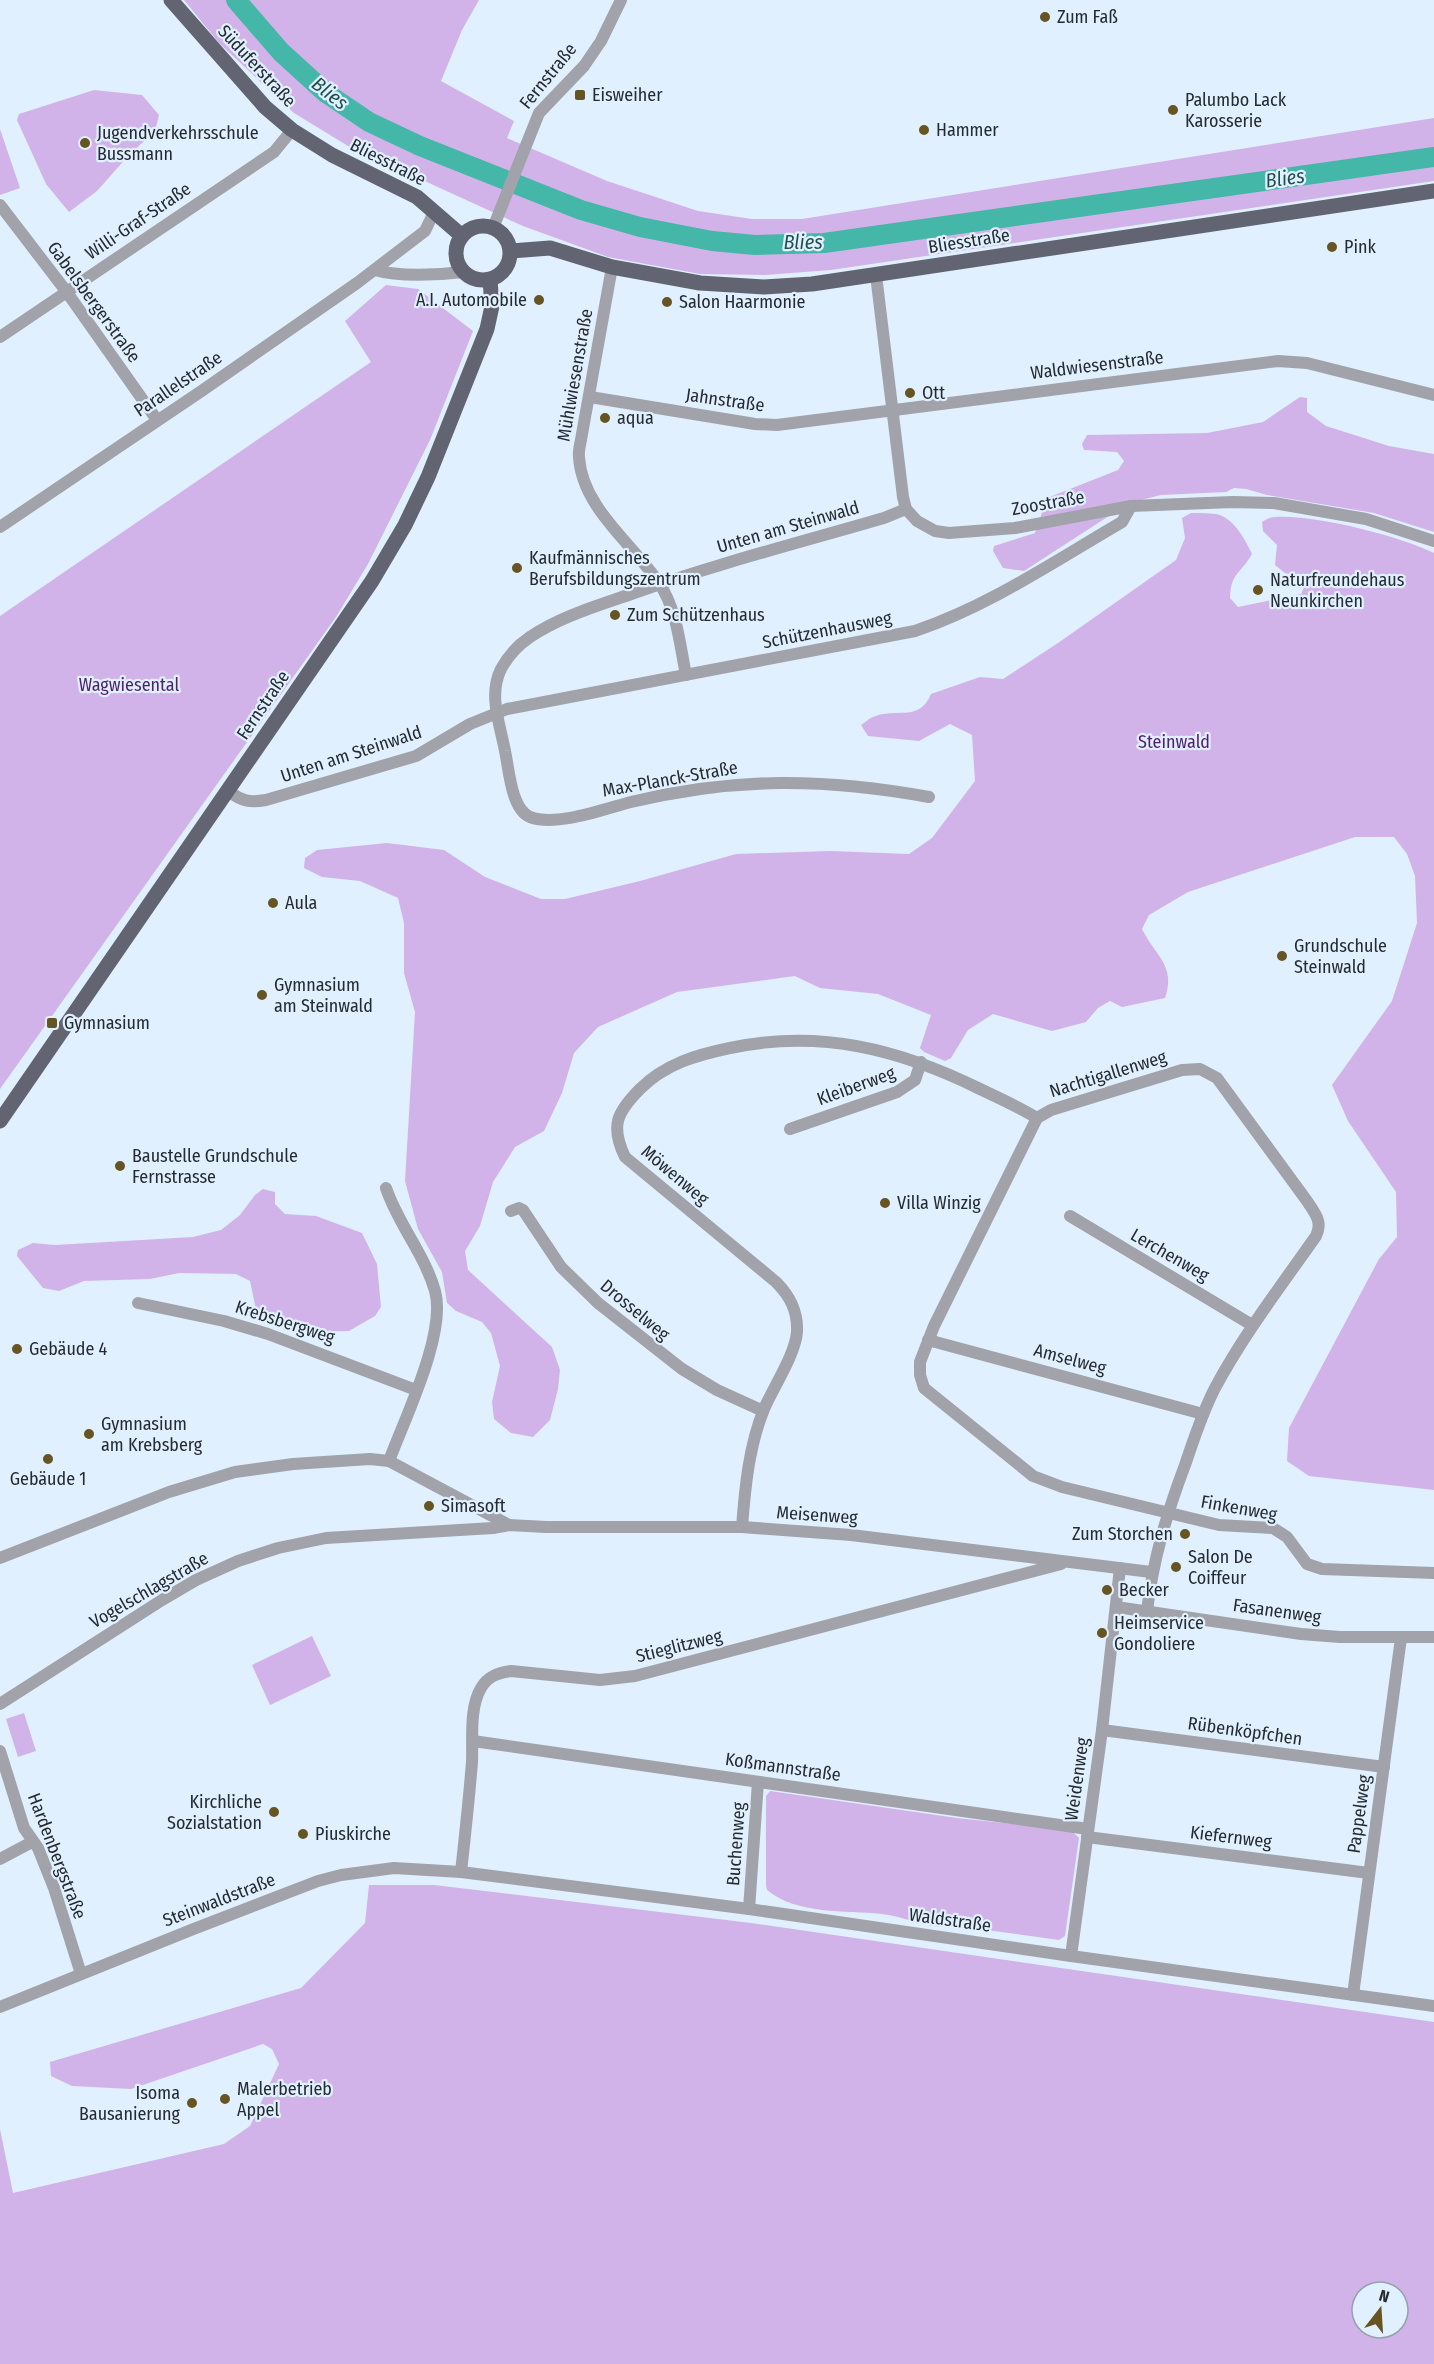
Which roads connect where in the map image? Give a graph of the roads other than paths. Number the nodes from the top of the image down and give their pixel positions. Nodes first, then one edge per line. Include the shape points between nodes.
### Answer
1 (171, 0) edge
2 (621, 0) edge
3 (292, 130) junction
4 (1434, 191) edge
5 (0, 205) edge
6 (434, 212) junction
7 (493, 228) junction
8 (462, 236) junction
9 (511, 251) junction
10 (612, 267) junction
11 (375, 270) junction
12 (463, 272) junction
13 (876, 275) junction
14 (490, 280) junction
15 (66, 291) junction
16 (0, 337) edge
17 (1434, 395) edge
18 (590, 397) junction
19 (892, 411) junction
20 (157, 420) junction
21 (1131, 506) junction
22 (906, 509) junction
23 (0, 527) edge
24 (1434, 541) edge
25 (660, 584) junction
26 (686, 675) junction
27 (497, 712) junction
28 (228, 791) junction
29 (929, 797) dead end
30 (921, 1062) junction
31 (1037, 1118) junction
32 (0, 1121) edge
33 (789, 1129) dead end
34 (386, 1188) dead end
35 (511, 1211) dead end
36 (1070, 1216) dead end
37 (138, 1303) dead end
38 (1252, 1325) junction
39 (928, 1340) junction
40 (416, 1390) junction
41 (763, 1411) junction
42 (1203, 1414) junction
43 (389, 1461) junction
44 (1128, 1502) joint
45 (1168, 1512) junction
46 (510, 1525) junction
47 (742, 1527) junction
48 (0, 1558) edge
49 (1068, 1562) junction
50 (1120, 1568) junction
51 (1151, 1572) junction
52 (1434, 1573) edge
53 (1116, 1607) junction
54 (1147, 1611) junction
55 (1434, 1636) edge
56 (1401, 1638) junction
57 (0, 1704) edge
58 (1102, 1730) junction
59 (473, 1741) junction
60 (0, 1751) edge
61 (1384, 1767) junction
62 (758, 1782) junction
63 (1088, 1833) junction
64 (32, 1842) junction
65 (0, 1859) edge
66 (461, 1872) junction
67 (1369, 1873) junction
68 (749, 1909) junction
69 (1071, 1956) junction
70 (81, 1974) junction
71 (1353, 1995) junction
72 (1434, 2006) edge
73 (0, 2007) edge

1 - 3 main road, Süduferstraße via 265,107
2 - 7 street, Fernstraße via 584,66 539,113
3 - 6 main road, Bliesstraße via 332,155 417,197
3 - 15 street, Willi-Graf-Straße via 274,152
4 - 13 main road, Bliesstraße
5 - 15 street, Gabelsbergerstraße
6 - 8 main road, Bliesstraße
6 - 11 street, Parallelstraße via 425,231
7 - 8 main road via 477,227
7 - 9 main road via 508,240
8 - 12 main road via 456,254
9 - 10 main road, Bliesstraße via 550,248
9 - 14 main road via 503,273
10 - 13 main road, Bliesstraße via 700,283 764,287
10 - 18 street, Mühlwiesenstraße
11 - 12 street via 437,275
11 - 20 street, Parallelstraße
12 - 14 main road via 478,280
13 - 19 street
14 - 28 main road, Fernstraße via 492,306 487,329 405,525 372,581
15 - 16 street, Willi-Graf-Straße
15 - 20 street, Gabelsbergerstraße
17 - 19 street, Waldwiesenstraße via 1307,363 1278,361
18 - 19 street, Jahnstraße via 755,424 777,425
18 - 25 street, Mühlwiesenstraße via 579,456 583,479 598,507
19 - 22 street
20 - 23 street, Parallelstraße
21 - 22 street, Zoostraße via 963,534 927,527
21 - 24 street, Zoostraße via 1275,503 1366,519
21 - 26 street, Schützenhausweg via 1122,522 997,595 942,622 870,641
22 - 25 street, Unten am Steinwald
25 - 26 street, Mühlwiesenstraße via 673,617
25 - 27 street, Unten am Steinwald via 584,610 516,648 496,683
26 - 27 street, Schützenhausweg
27 - 28 street, Unten am Steinwald via 416,756 250,803
27 - 29 street, Max-Planck-Straße via 516,804 530,817 560,820 652,797 718,785 765,782 822,782
28 - 32 main road, Fernstraße
30 - 31 street, Möwenweg
30 - 33 street, Kleiberweg via 915,1080 897,1092
30 - 41 street, Möwenweg via 835,1042 752,1043 699,1054 675,1064 652,1077 623,1110 615,1134 625,1157 776,1282 796,1312 793,1347
31 - 38 street, Nachtigallenweg via 1051,1110 1182,1070 1200,1069 1217,1078 1307,1201 1320,1226
31 - 39 street, Nachtigallenweg
34 - 40 street via 435,1292 438,1317 434,1341
35 - 41 street, Drosselweg via 523,1210 566,1273 660,1354 717,1390
36 - 38 street, Lerchenweg
37 - 40 street, Krebsbergweg via 268,1334
38 - 42 street, Nachtigallenweg
39 - 42 street, Amselweg
39 - 44 street, Nachtigallenweg via 920,1362 924,1388 1033,1476
40 - 43 street
41 - 47 street, Möwenweg via 744,1493
42 - 45 street, Nachtigallenweg
43 - 46 street
43 - 48 street via 293,1464 235,1472 169,1492
44 - 45 street, Finkenweg
45 - 51 street, Nachtigallenweg
45 - 52 street, Finkenweg via 1230,1526 1273,1528 1287,1537 1307,1564 1322,1569
46 - 47 street, Meisenweg
46 - 57 street, Vogelschlagstraße via 326,1538 238,1562 162,1600
47 - 49 street, Meisenweg via 862,1536
49 - 50 street, Meisenweg
49 - 59 street, Stieglitzweg via 635,1676 600,1680 499,1672 480,1689
50 - 51 street, Meisenweg
50 - 53 street, Weidenweg
51 - 54 street, Nachtigallenweg
53 - 54 street, Fasanenweg
53 - 58 street, Weidenweg
54 - 56 street, Fasanenweg via 1301,1634
55 - 56 street, Fasanenweg
56 - 61 street, Pappelweg
58 - 61 street, Rübenköpfchen
58 - 63 street, Weidenweg
59 - 62 street, Koßmannstraße
59 - 66 street, Stieglitzweg
60 - 64 street, Hardenbergstraße
61 - 67 street, Pappelweg
62 - 63 street, Koßmannstraße
62 - 68 street, Buchenweg
63 - 67 street, Kiefernweg
63 - 69 street, Weidenweg
64 - 65 street
64 - 70 street, Hardenbergstraße via 54,1888
66 - 68 street, Waldstraße
66 - 70 street, Steinwaldstraße via 394,1868 318,1881
67 - 71 street, Pappelweg
68 - 69 street, Waldstraße
69 - 71 street, Waldstraße
70 - 73 street, Steinwaldstraße
71 - 72 street, Waldstraße

